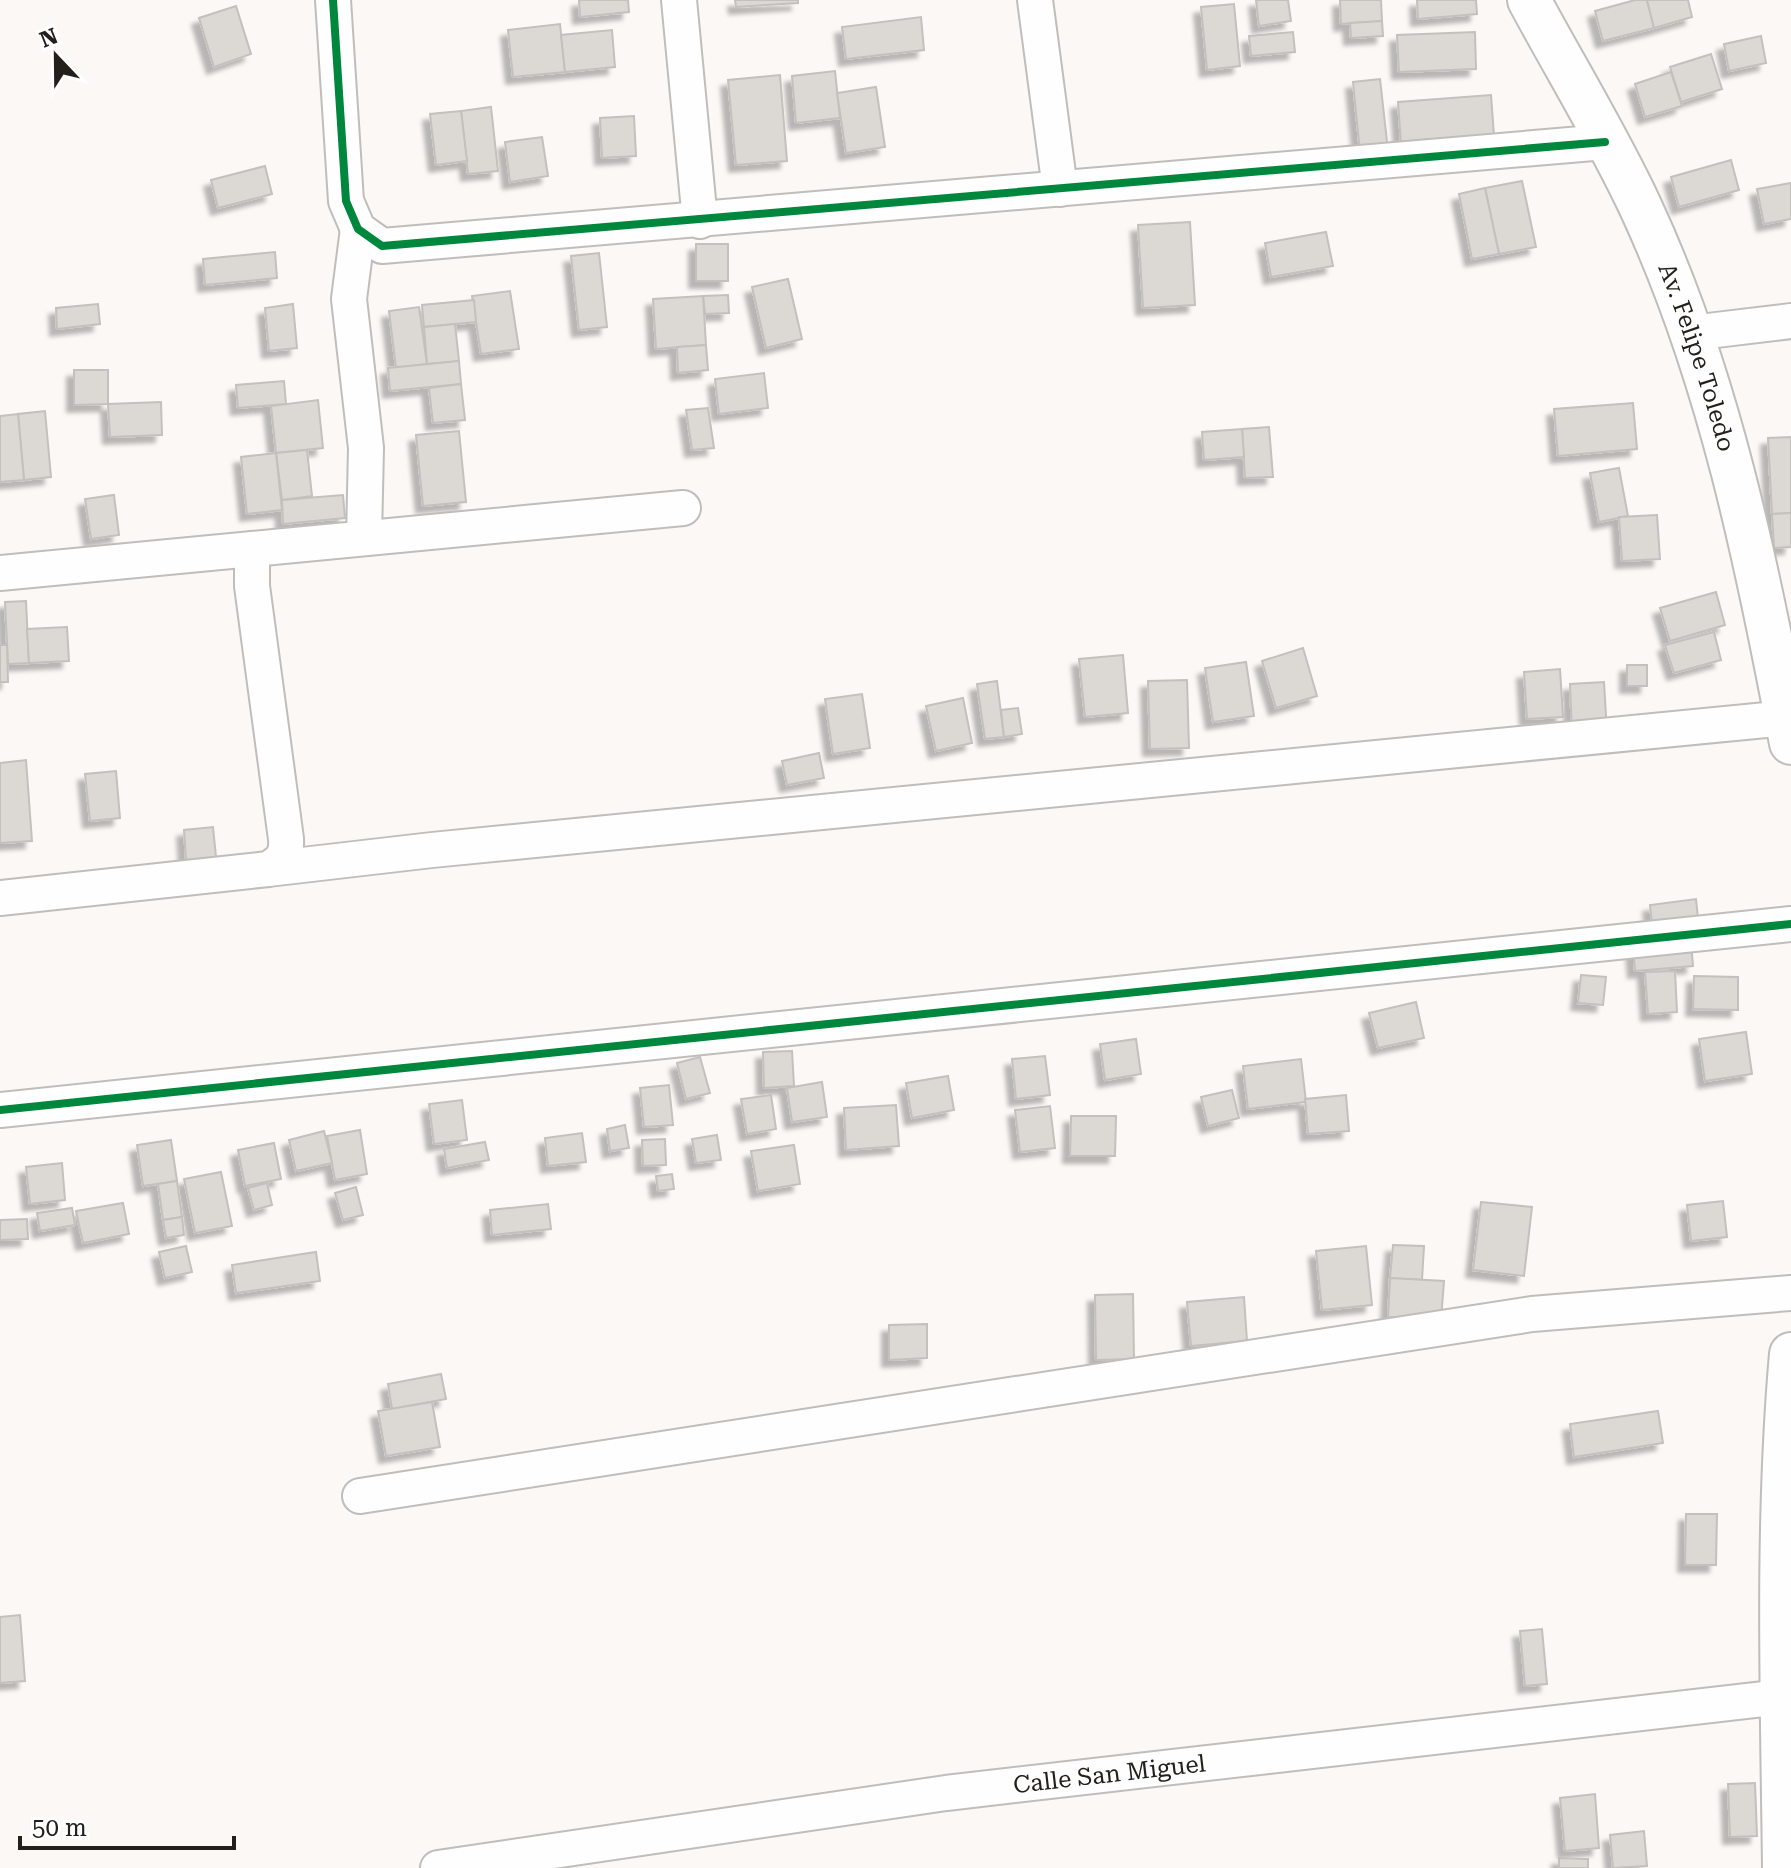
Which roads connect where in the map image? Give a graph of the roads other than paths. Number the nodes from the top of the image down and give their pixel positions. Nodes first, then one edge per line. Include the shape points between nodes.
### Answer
1 (333, 0) edge
2 (679, 0) edge
3 (1035, 0) edge
4 (1529, 0) edge
5 (1605, 142) junction
6 (1060, 189) junction
7 (700, 221) junction
8 (358, 229) junction
9 (1791, 321) edge
10 (1691, 333) junction
11 (683, 508) dead end
12 (364, 537) junction
13 (252, 549) junction
14 (0, 573) edge
15 (1784, 665) edge
16 (1789, 731) edge
17 (268, 869) junction
18 (0, 898) edge
19 (1791, 924) edge
20 (0, 1110) edge
21 (1791, 1293) edge
22 (1791, 1354) edge
23 (360, 1496) dead end
24 (1782, 1697) junction
25 (438, 1868) edge
26 (1784, 1868) edge

1 - 8 street via 346,201
2 - 7 street
3 - 6 street
4 - 5 main road, Av. Felipe Toledo
5 - 6 street
5 - 10 main road, Av. Felipe Toledo via 1641,208
6 - 7 street
7 - 8 street via 382,246
8 - 12 street via 349,299 366,448
9 - 10 street
10 - 15 main road, Av. Felipe Toledo
11 - 12 street
12 - 13 street
13 - 14 street
13 - 17 street via 252,586 287,852
15 - 16 main road, Av. Felipe Toledo
16 - 17 street via 480,845
17 - 18 street
19 - 20 street
21 - 23 street via 1532,1314
22 - 24 main road
24 - 25 street, Calle San Miguel via 946,1793
24 - 26 main road

